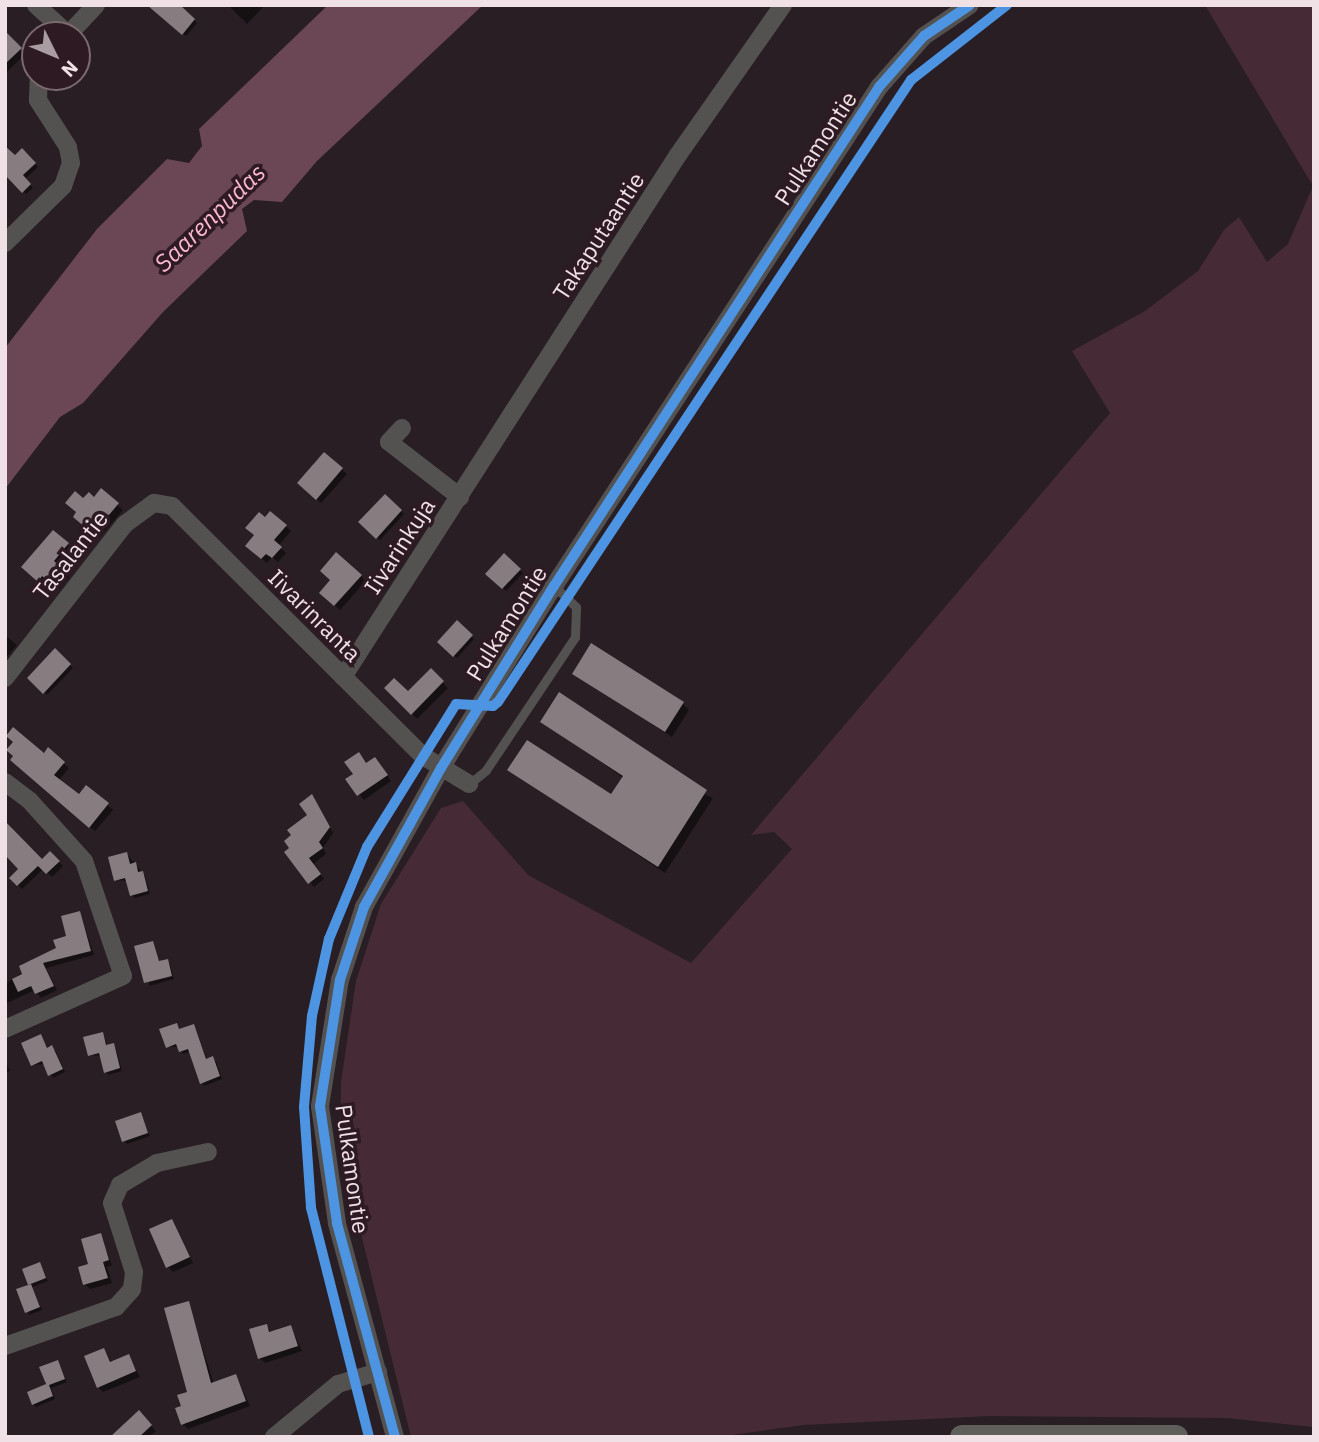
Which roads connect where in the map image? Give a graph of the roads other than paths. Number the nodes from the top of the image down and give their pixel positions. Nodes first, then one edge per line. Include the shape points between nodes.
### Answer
1 (36, 5) edge
2 (96, 5) edge
3 (783, 5) edge
4 (970, 5) edge
5 (53, 21) edge
6 (81, 21) edge
7 (38, 91) edge
8 (5, 243) edge
9 (402, 428) dead end
10 (460, 497) junction
11 (154, 503) joint
12 (554, 586) junction
13 (343, 677) junction
14 (5, 678) edge
15 (441, 768) junction
16 (5, 782) edge
17 (470, 784) joint
18 (5, 1029) edge
19 (208, 1152) dead end
20 (5, 1346) edge
21 (378, 1372) junction
22 (274, 1437) edge
23 (395, 1437) edge
24 (962, 1437) edge
25 (1176, 1437) edge

1 - 5 street
2 - 6 street
3 - 10 street, Takaputaantie via 678,155
4 - 12 street, Pulkamontie via 924,36 879,87
7 - 8 street via 38,100 68,147 71,163 63,186
9 - 10 street, Iivarinkuja via 389,442
10 - 13 street, Iivarinkuja
11 - 13 street, Iivarinranta via 172,506 186,516
11 - 14 street, Tasalantie via 125,524
12 - 15 street, Pulkamontie
12 - 17 lane via 576,607 575,636 486,770
13 - 15 street, Iivarinranta
15 - 17 street, Iivarinranta
15 - 21 street, Pulkamontie via 364,907 340,980 320,1106 337,1223
16 - 18 street via 30,801 84,861 123,976
19 - 20 street via 157,1163 120,1185 112,1203 134,1272 132,1289 116,1307
21 - 22 street via 338,1384
21 - 23 street, Pulkamontie
24 - 25 street

